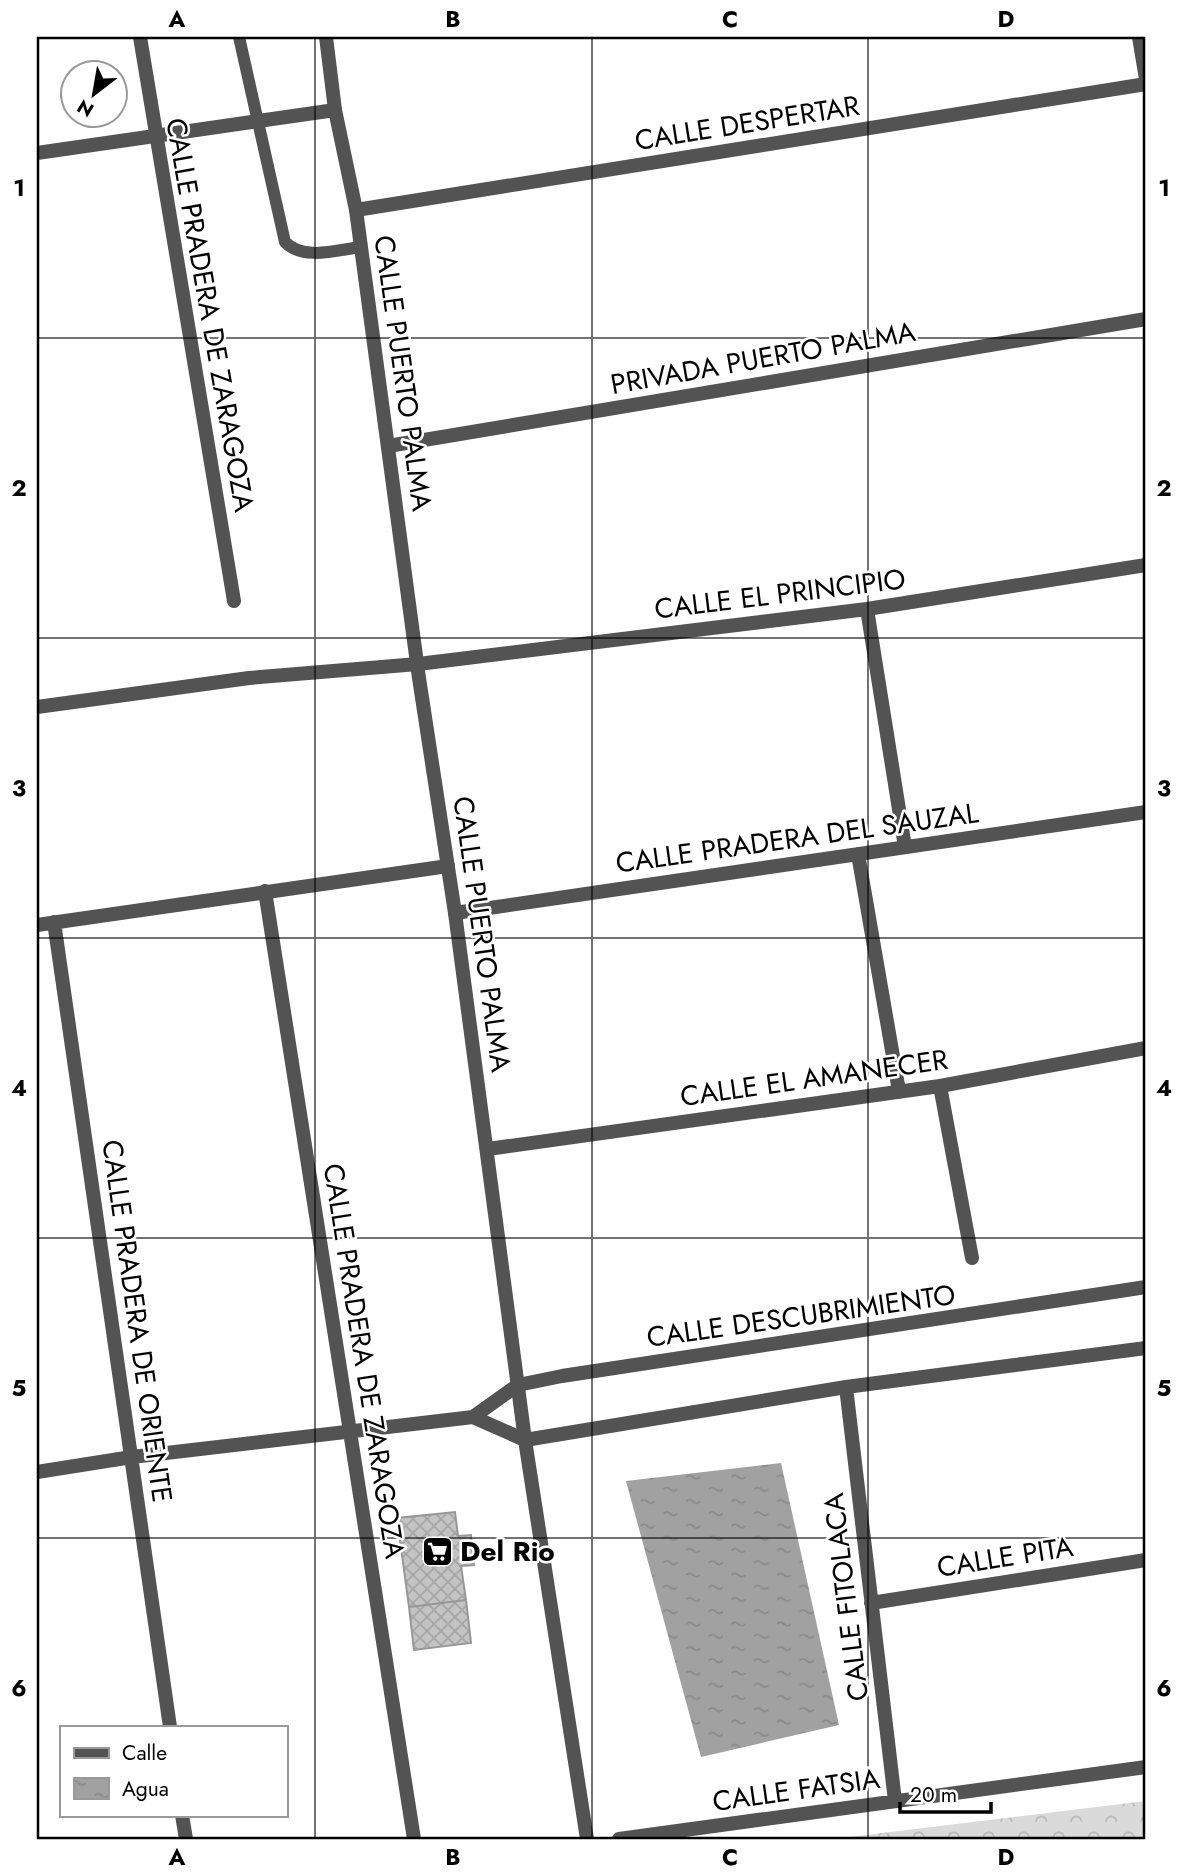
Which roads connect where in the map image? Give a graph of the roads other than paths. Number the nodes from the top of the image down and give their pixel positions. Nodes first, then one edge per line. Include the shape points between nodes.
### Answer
1 (141, 37) edge
2 (239, 37) edge
3 (326, 37) edge
4 (1139, 37) edge
5 (1146, 81) edge
6 (335, 110) junction
7 (260, 122) junction
8 (154, 135) junction
9 (37, 153) edge
10 (356, 211) junction
11 (360, 247) junction
12 (1146, 319) edge
13 (388, 446) junction
14 (1146, 565) edge
15 (234, 601) dead end
16 (867, 609) junction
17 (418, 664) junction
18 (37, 708) edge
19 (1146, 812) edge
20 (905, 847) junction
21 (858, 854) junction
22 (447, 866) junction
23 (265, 891) junction
24 (455, 913) junction
25 (54, 922) junction
26 (37, 925) edge
27 (1146, 1048) edge
28 (940, 1086) junction
29 (899, 1091) junction
30 (488, 1149) junction
31 (972, 1258) dead end
32 (1146, 1287) edge
33 (1146, 1348) edge
34 (518, 1385) junction
35 (846, 1387) junction
36 (473, 1417) junction
37 (351, 1432) junction
38 (525, 1440) junction
39 (132, 1457) junction
40 (37, 1472) edge
41 (1146, 1560) edge
42 (871, 1603) junction
43 (170, 1726) edge
44 (1146, 1767) edge
45 (895, 1801) junction
46 (182, 1816) edge
47 (186, 1839) edge
48 (414, 1839) edge
49 (587, 1839) edge
50 (619, 1839) edge

1 - 8 street, CALLE PRADERA DE ZARAGOZA
2 - 7 lane
3 - 6 street, CALLE PUERTO PALMA
4 - 5 street, CALLE DESPERTAR
5 - 10 street, CALLE DESPERTAR
6 - 7 street
6 - 10 street, CALLE PUERTO PALMA
7 - 8 street
7 - 11 lane via 285,242 303,253
8 - 9 street
8 - 15 street, CALLE PRADERA DE ZARAGOZA
10 - 11 street, CALLE PUERTO PALMA
11 - 13 street, CALLE PUERTO PALMA
12 - 13 street, PRIVADA PUERTO PALMA
13 - 17 street, CALLE PUERTO PALMA
14 - 16 street, CALLE EL PRINCIPIO
16 - 17 street, CALLE EL PRINCIPIO
16 - 20 street
17 - 18 street, CALLE EL PRINCIPIO via 249,678
17 - 22 street, CALLE PUERTO PALMA
19 - 20 street, CALLE PRADERA DEL SAUZAL
20 - 21 street, CALLE PRADERA DEL SAUZAL
21 - 24 street, CALLE PRADERA DEL SAUZAL
21 - 29 street
22 - 23 street
22 - 24 street, CALLE PUERTO PALMA
23 - 25 street
23 - 37 street, CALLE PRADERA DE ZARAGOZA
24 - 30 street, CALLE PUERTO PALMA
25 - 26 street
25 - 39 street, CALLE PRADERA DE ORIENTE
27 - 28 street, CALLE EL AMANECER
28 - 29 street, CALLE EL AMANECER
28 - 31 street
29 - 30 street, CALLE EL AMANECER
30 - 34 street, CALLE PUERTO PALMA
32 - 34 street, CALLE DESCUBRIMIENTO
33 - 35 street
34 - 36 street, CALLE DESCUBRIMIENTO
34 - 38 street, CALLE PUERTO PALMA
35 - 38 street
35 - 42 street, CALLE FITOLACA
36 - 37 street, CALLE DESCUBRIMIENTO
36 - 38 street
37 - 39 street, CALLE DESCUBRIMIENTO
37 - 48 street, CALLE PRADERA DE ZARAGOZA
38 - 49 street, CALLE PUERTO PALMA
39 - 40 street, CALLE DESCUBRIMIENTO
39 - 43 street, CALLE PRADERA DE ORIENTE
41 - 42 street, CALLE PITA
42 - 45 street, CALLE FITOLACA
44 - 45 street, CALLE FATSIA
45 - 50 street, CALLE FATSIA
46 - 47 street

